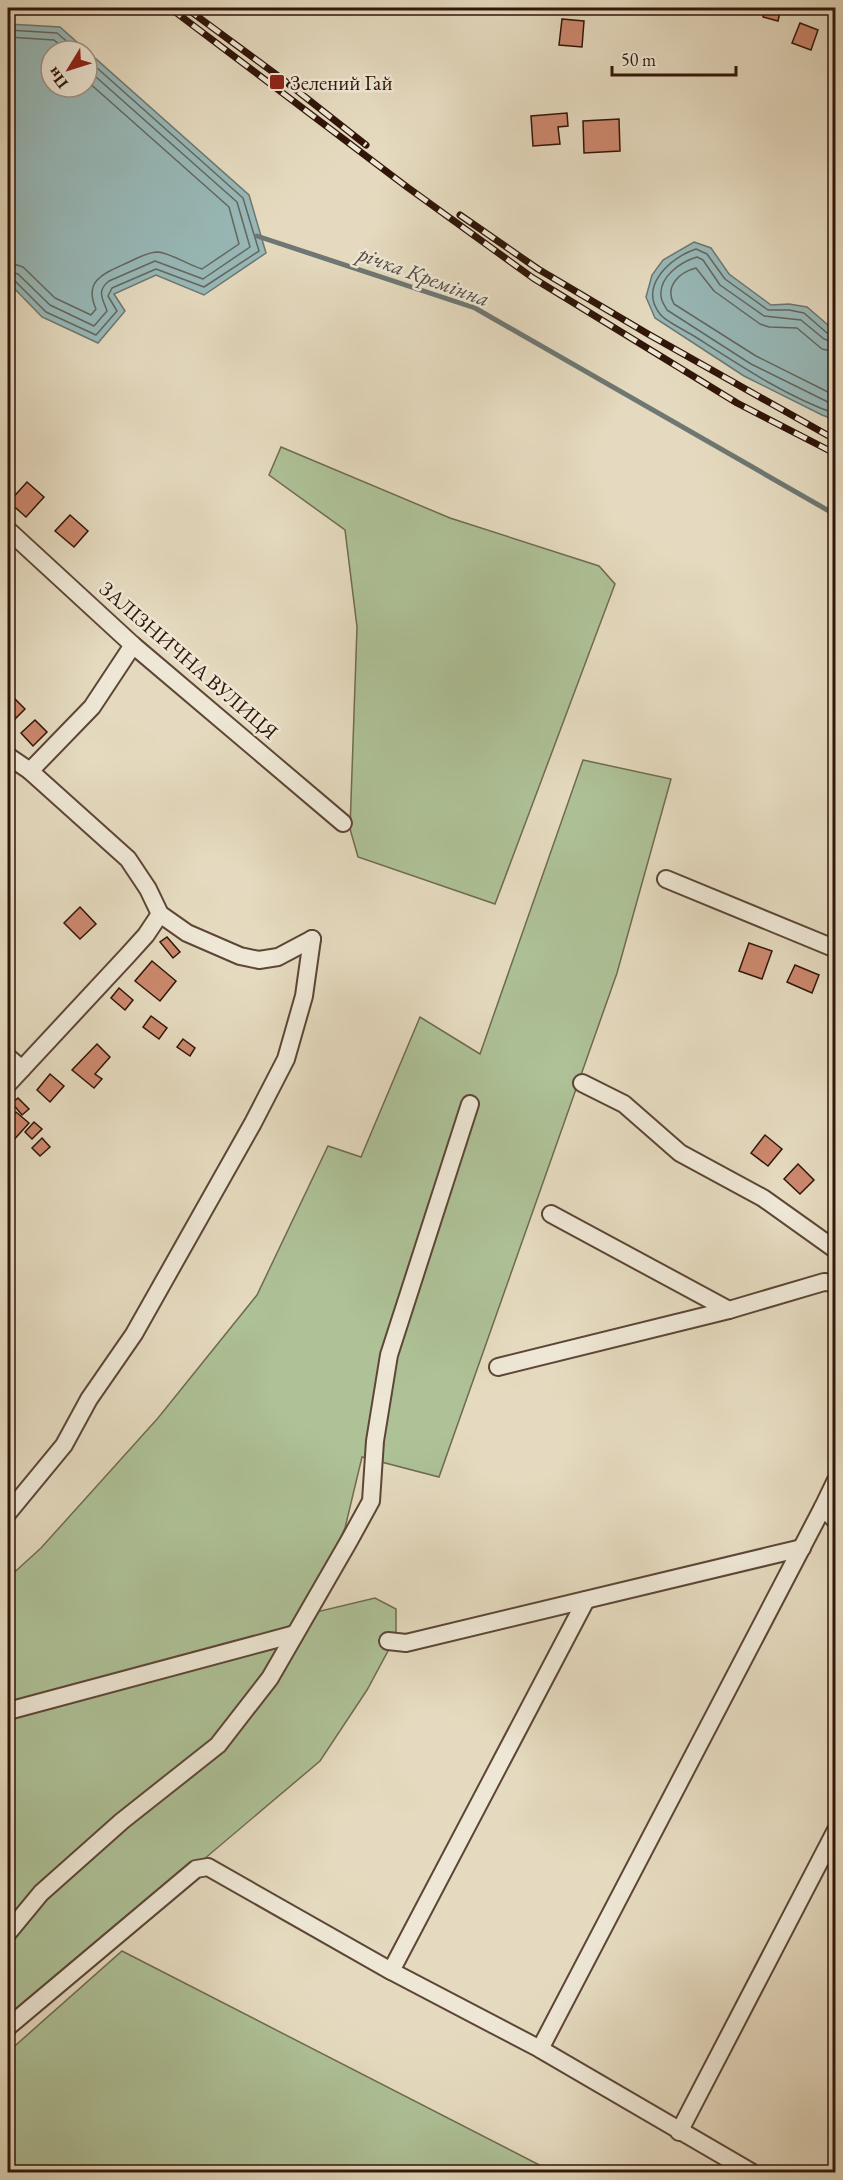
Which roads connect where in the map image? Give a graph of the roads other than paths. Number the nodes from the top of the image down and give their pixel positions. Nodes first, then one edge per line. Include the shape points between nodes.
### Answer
1 (8, 530) edge
2 (133, 645) junction
3 (8, 756) edge
4 (30, 771) junction
5 (343, 823) dead end
6 (666, 879) dead end
7 (160, 914) junction
8 (836, 949) edge
9 (8, 1057) edge
10 (22, 1069) junction
11 (582, 1083) dead end
12 (8, 1084) edge
13 (470, 1104) dead end
14 (551, 1214) dead end
15 (836, 1250) edge
16 (836, 1283) edge
17 (729, 1310) junction
18 (498, 1367) dead end
19 (836, 1480) edge
20 (823, 1507) junction
21 (8, 1513) edge
22 (836, 1521) edge
23 (802, 1548) junction
24 (586, 1600) junction
25 (295, 1634) junction
26 (388, 1641) dead end
27 (8, 1711) edge
28 (836, 1830) edge
29 (8, 1933) edge
30 (391, 1971) junction
31 (8, 2027) edge
32 (540, 2049) junction
33 (679, 2132) junction
34 (751, 2172) edge

1 - 2 street, ЗАЛІЗНИЧНА ВУЛИЦЯ
2 - 4 street via 92,707
2 - 5 street, ЗАЛІЗНИЧНА ВУЛИЦЯ
3 - 4 street
4 - 7 street via 128,859
6 - 8 street
7 - 10 street via 134,949
7 - 21 street via 187,933 259,960 278,957 312,939 304,996 286,1059 134,1334 88,1399 64,1445
9 - 10 street
10 - 12 street
11 - 15 street via 624,1104 680,1153 763,1198
13 - 25 street via 389,1355 375,1441 371,1501
14 - 17 street
16 - 17 street via 824,1282
17 - 18 street
19 - 20 street
20 - 22 street
20 - 23 street
23 - 24 street
23 - 32 street
24 - 26 street via 406,1643
24 - 30 street
25 - 27 street
25 - 29 street via 270,1678 218,1745 122,1821 41,1893
28 - 33 street
30 - 31 street via 202,1867 129,1923
30 - 32 street
32 - 33 street
33 - 34 street

